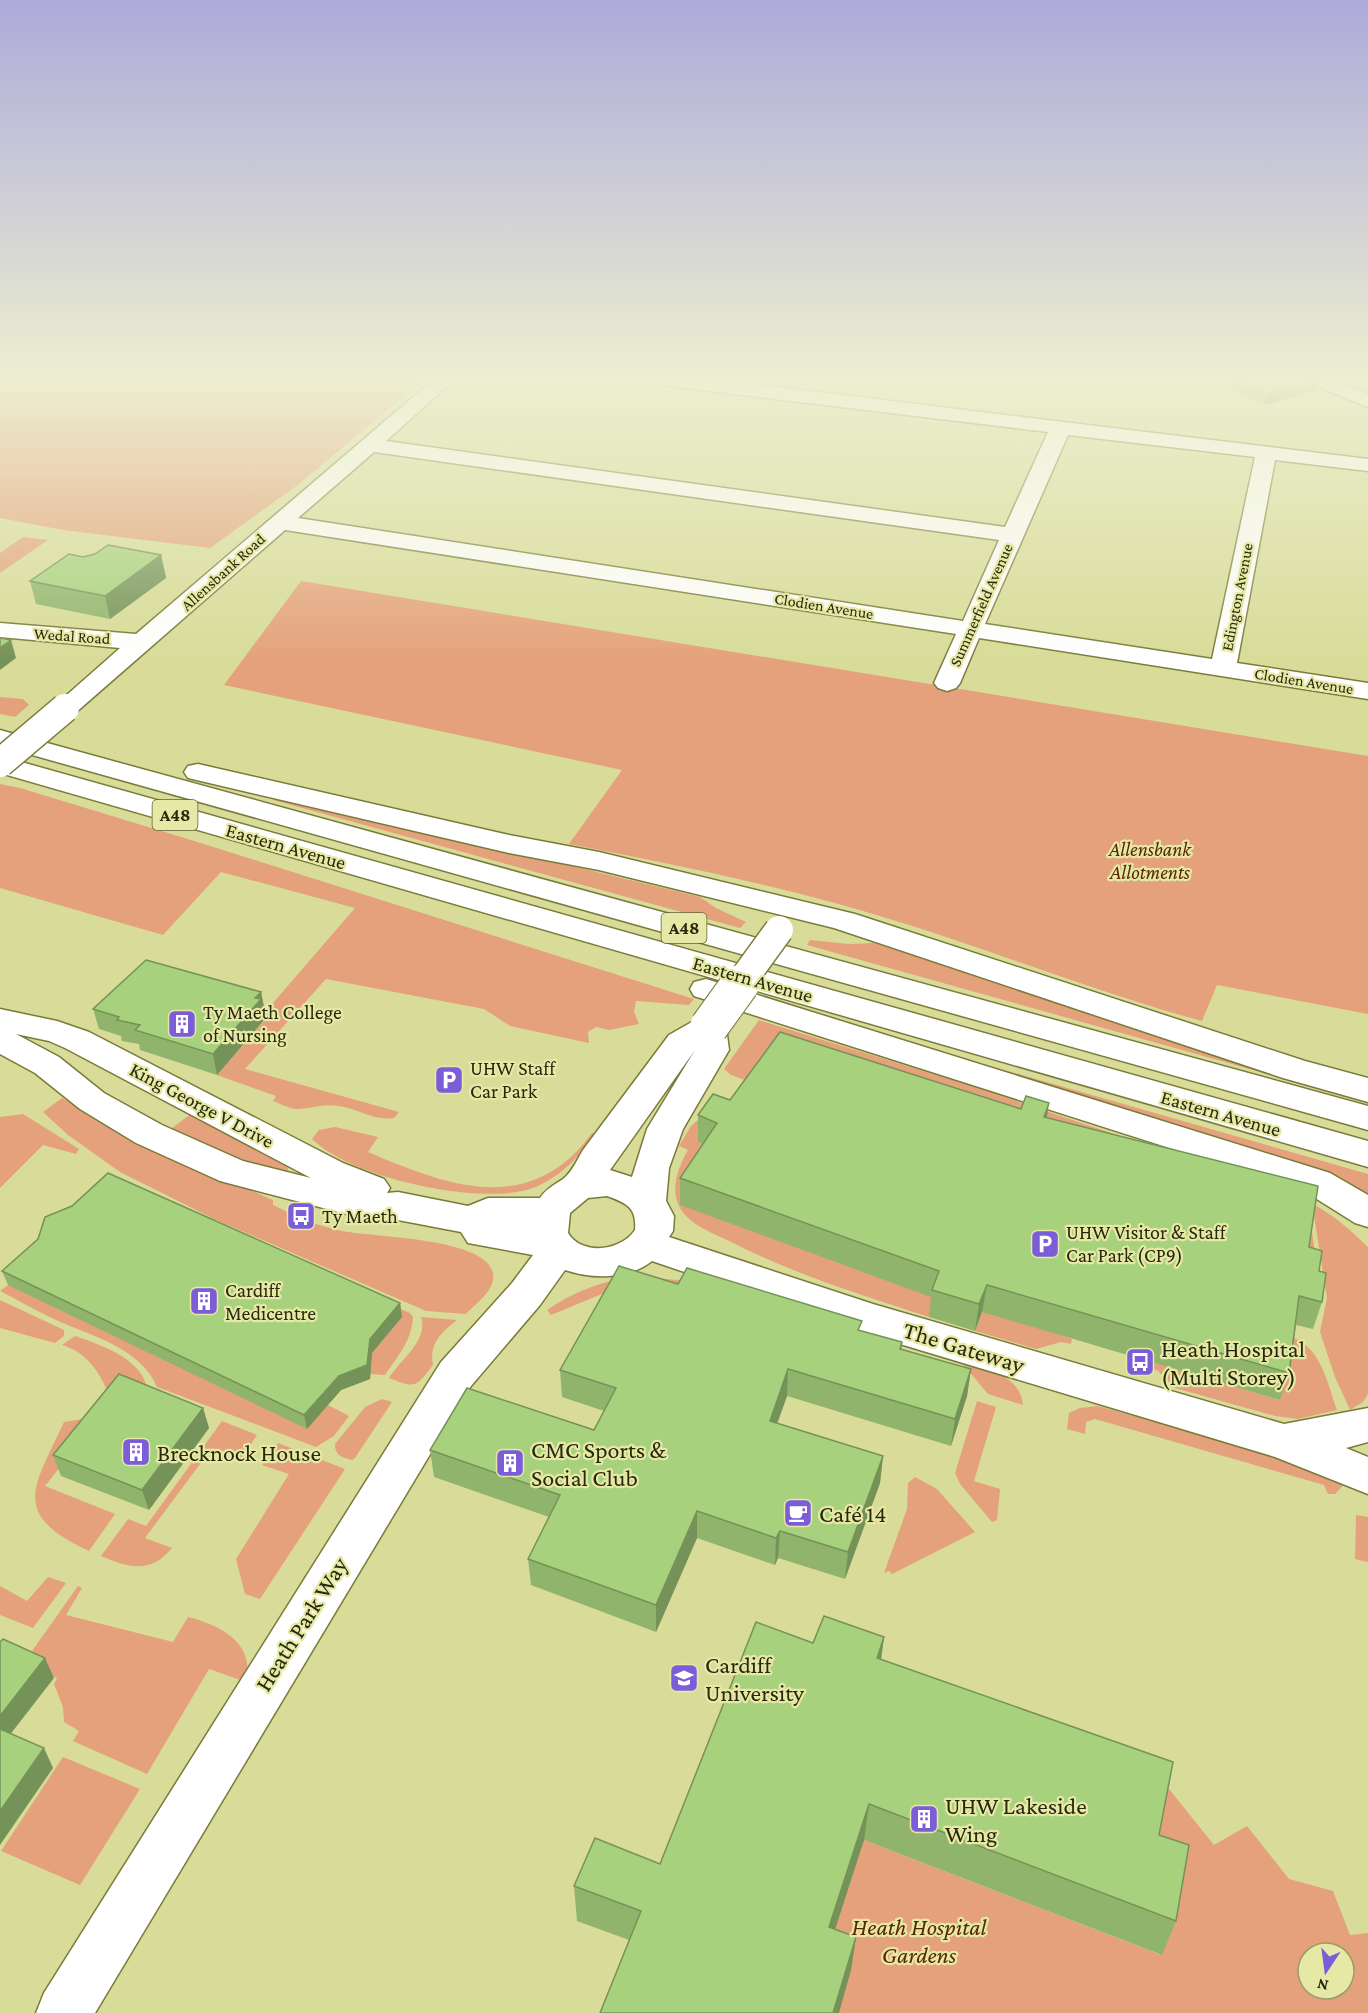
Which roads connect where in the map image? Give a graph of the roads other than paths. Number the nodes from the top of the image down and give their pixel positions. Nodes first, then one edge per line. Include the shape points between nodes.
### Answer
1 (335, 474) edge
2 (576, 474) edge
3 (1040, 474) edge
4 (1262, 474) edge
5 (279, 522) junction
6 (1012, 535) junction
7 (970, 629) junction
8 (0, 630) edge
9 (143, 642) junction
10 (1223, 669) junction
11 (947, 683) dead end
12 (1368, 691) edge
13 (0, 726) edge
14 (0, 738) edge
15 (0, 764) edge
16 (349, 865) junction
17 (787, 919) junction
18 (0, 1020) edge
19 (709, 1027) junction
20 (0, 1040) edge
21 (1368, 1090) edge
22 (1368, 1118) edge
23 (1368, 1154) edge
24 (647, 1201) junction
25 (398, 1206) junction
26 (1368, 1213) edge
27 (559, 1223) junction
28 (646, 1244) junction
29 (1368, 1425) edge
30 (1284, 1442) junction
31 (1368, 1476) edge
32 (64, 2013) edge

1 - 5 main road, Allensbank Road
2 - 6 main road
3 - 6 main road, Summerfield Avenue
4 - 10 main road, Edington Avenue
5 - 7 main road, Clodien Avenue
5 - 9 main road, Allensbank Road
6 - 7 main road, Summerfield Avenue
7 - 10 main road, Clodien Avenue
7 - 11 main road, Summerfield Avenue
8 - 9 main road, Wedal Road
9 - 15 main road, Allensbank Road, bridge
10 - 12 main road, Clodien Avenue
13 - 17 main road via 509,844 599,861
14 - 22 main road, Eastern Avenue / A48
15 - 16 main road, Eastern Avenue / A48
16 - 23 main road, Eastern Avenue / A48
16 - 26 main road via 425,899 1317,1182
17 - 19 main road, bridge
17 - 21 main road via 977,964 1295,1070
18 - 25 main road, King George V Drive via 77,1040 330,1172 384,1194
19 - 24 main road via 712,1050 665,1129 651,1168
19 - 27 main road, Heath Park Way via 681,1042 592,1168
20 - 25 main road, King George V Drive via 47,1065 92,1101 202,1160 233,1172 373,1207
24 - 27 main road via 638,1192 608,1183
24 - 28 main road via 655,1215 655,1229
25 - 27 main road, King George V Drive via 472,1221 481,1233
27 - 28 main road via 576,1259 601,1263 620,1260
27 - 32 main road, Heath Park Way via 526,1294 456,1374
28 - 30 main road, The Gateway via 870,1319
29 - 30 main road, The Gateway
30 - 31 main road, The Gateway

